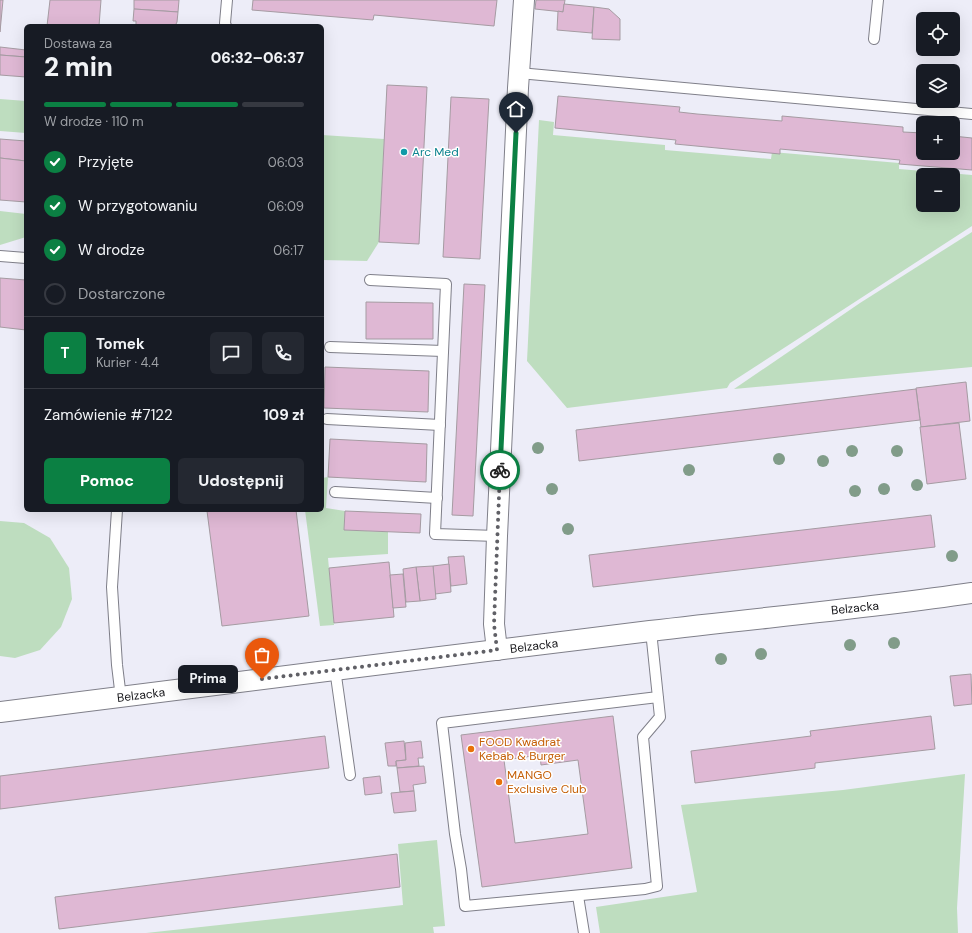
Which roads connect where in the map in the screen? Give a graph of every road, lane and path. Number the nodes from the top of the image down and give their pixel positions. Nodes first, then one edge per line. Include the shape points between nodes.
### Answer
1 (227, 0) edge
2 (524, 0) edge
3 (878, 0) edge
4 (225, 24) edge
5 (874, 39) dead end
6 (519, 73) junction
7 (972, 114) edge
8 (0, 256) edge
9 (24, 258) edge
10 (370, 280) dead end
11 (330, 347) dead end
12 (443, 351) junction
13 (327, 419) dead end
14 (440, 425) junction
15 (335, 492) dead end
16 (437, 498) junction
17 (117, 512) edge
18 (497, 536) junction
19 (972, 592) edge
20 (651, 631) junction
21 (497, 650) junction
22 (335, 669) junction
23 (658, 696) junction
24 (121, 698) junction
25 (0, 712) edge
26 (350, 775) dead end
27 (578, 896) junction
28 (584, 933) edge

1 - 4 lane
2 - 6 street
3 - 5 lane
6 - 7 lane
6 - 18 street
8 - 9 lane
10 - 12 lane via 446,284
11 - 12 lane
12 - 14 lane
13 - 14 lane
14 - 16 lane
15 - 16 lane
16 - 18 lane via 436,534
17 - 24 lane via 112,587
18 - 21 street via 494,624
19 - 20 street, Belzacka via 918,601
20 - 21 street, Belzacka
20 - 23 lane
21 - 22 street, Belzacka
22 - 24 street, Belzacka
22 - 26 lane
23 - 27 lane via 660,717 642,737 657,886
23 - 27 lane via 442,723 466,906
24 - 25 street, Belzacka
27 - 28 lane

